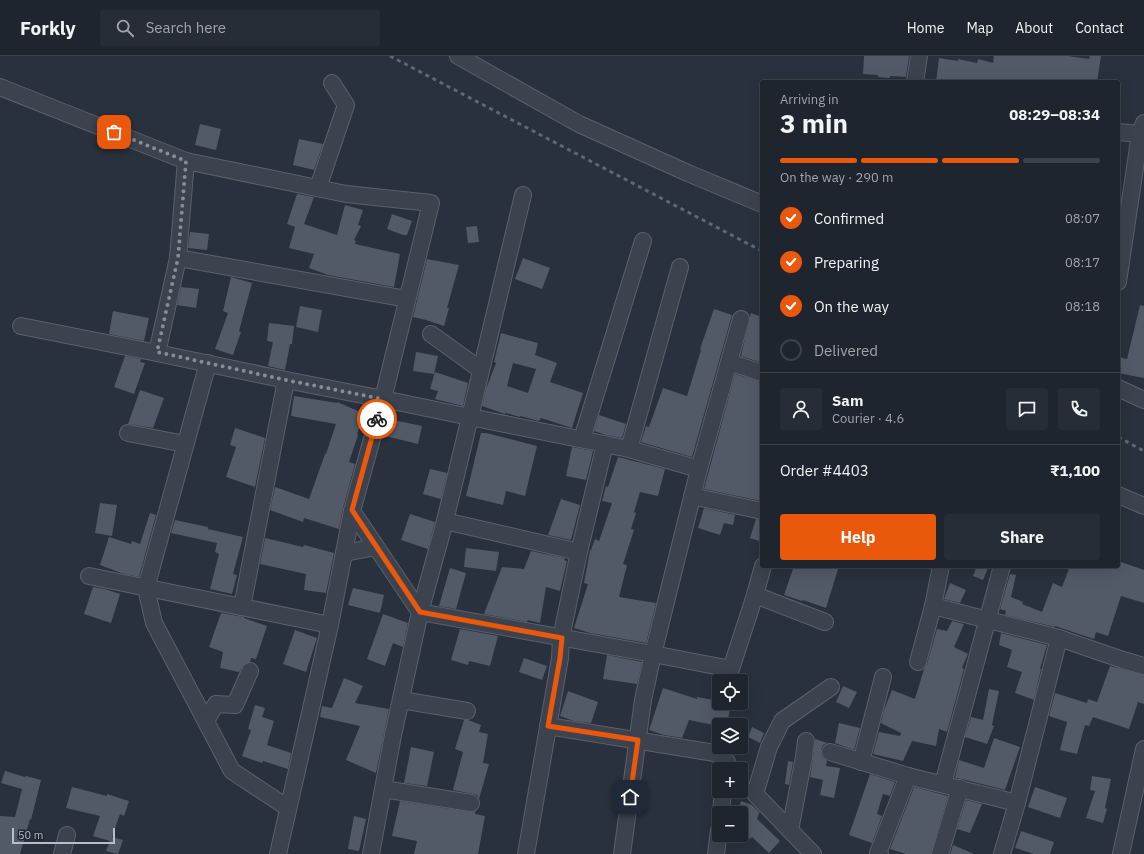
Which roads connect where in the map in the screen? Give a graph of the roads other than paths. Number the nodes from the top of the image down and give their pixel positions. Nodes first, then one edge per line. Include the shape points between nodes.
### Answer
1 (458, 56) edge
2 (918, 56) edge
3 (915, 80) edge
4 (332, 83) dead end
5 (0, 87) edge
6 (1142, 128) edge
7 (1120, 132) edge
8 (186, 161) junction
9 (318, 188) junction
10 (522, 195) dead end
11 (760, 203) edge
12 (643, 241) dead end
13 (178, 258) junction
14 (680, 267) dead end
15 (1120, 269) edge
16 (407, 299) junction
17 (741, 319) dead end
18 (21, 326) dead end
19 (431, 334) dead end
20 (157, 352) junction
21 (730, 362) junction
22 (208, 363) junction
23 (481, 370) junction
24 (760, 372) edge
25 (286, 380) junction
26 (1120, 389) edge
27 (382, 399) junction
28 (1144, 400) edge
29 (470, 417) junction
30 (128, 433) dead end
31 (582, 439) junction
32 (185, 444) junction
33 (605, 444) junction
34 (629, 449) junction
35 (699, 469) junction
36 (692, 496) junction
37 (1120, 496) edge
38 (1144, 506) edge
39 (352, 510) junction
40 (760, 511) edge
41 (445, 521) junction
42 (376, 547) junction
43 (579, 552) junction
44 (344, 553) junction
45 (762, 568) edge
46 (940, 568) edge
47 (1001, 568) edge
48 (88, 576) dead end
49 (146, 588) junction
50 (755, 595) junction
51 (933, 606) junction
52 (242, 607) junction
53 (420, 612) junction
54 (988, 619) junction
55 (825, 622) dead end
56 (330, 625) junction
57 (562, 638) junction
58 (1059, 638) junction
59 (653, 654) junction
60 (918, 662) dead end
61 (1144, 666) edge
62 (250, 671) dead end
63 (882, 677) dead end
64 (831, 687) dead end
65 (401, 700) junction
66 (468, 711) dead end
67 (206, 721) junction
68 (548, 726) junction
69 (638, 740) junction
70 (806, 741) dead end
71 (1144, 749) edge
72 (830, 752) dead end
73 (727, 762) edge
74 (861, 762) junction
75 (908, 776) junction
76 (943, 784) junction
77 (960, 788) junction
78 (383, 789) junction
79 (471, 803) dead end
80 (1018, 803) junction
81 (288, 808) junction
82 (790, 830) junction
83 (67, 835) dead end
84 (718, 842) edge
85 (62, 854) edge
86 (278, 854) edge
87 (371, 854) edge
88 (526, 854) edge
89 (622, 854) edge
90 (716, 854) edge
91 (813, 854) edge
92 (880, 854) edge
93 (940, 854) edge
94 (1002, 854) edge
95 (1120, 854) edge

1 - 11 street via 579,124
2 - 3 street
4 - 9 street via 346,105
5 - 8 street
6 - 7 street
6 - 15 street
8 - 9 street
8 - 13 street
9 - 16 street via 346,194 431,203
10 - 23 street
12 - 31 street
13 - 16 street
13 - 20 street
14 - 34 street
16 - 27 street
17 - 21 street
18 - 20 street
19 - 23 street
20 - 22 street
21 - 24 street
21 - 35 street
22 - 25 street
22 - 32 street
23 - 29 street
25 - 27 street
25 - 52 street
26 - 28 street
27 - 29 street
27 - 39 street
29 - 31 street
29 - 41 street
30 - 32 street
31 - 33 street
32 - 49 street
33 - 34 street
33 - 43 street
34 - 35 street
35 - 36 street
36 - 40 street
36 - 59 street
37 - 38 street
39 - 42 street
39 - 44 street
41 - 43 street
41 - 53 street
42 - 44 street
42 - 53 street
43 - 57 street
44 - 56 street
45 - 50 street
46 - 51 street
47 - 54 street
48 - 49 street
49 - 52 street
49 - 67 street via 154,624
50 - 55 street
50 - 59 street via 731,669
51 - 54 street
51 - 60 street
52 - 56 street
53 - 57 street
53 - 65 street
54 - 58 street
54 - 76 street
56 - 81 street
57 - 59 street
57 - 68 street
58 - 61 street
58 - 80 street
59 - 69 street
62 - 67 street via 235,705 216,704
63 - 74 street
64 - 82 street via 782,721 769,747 755,794
65 - 66 street
65 - 78 street
67 - 81 street via 232,771
68 - 69 street
68 - 88 street
69 - 73 street via 721,754
69 - 89 street
70 - 82 street
71 - 95 street
72 - 74 street
74 - 75 street
75 - 76 street
75 - 92 street via 878,853
76 - 77 street
77 - 80 street
77 - 93 street
78 - 79 street
78 - 87 street
80 - 94 street
81 - 86 street
82 - 91 street
83 - 85 street
84 - 90 street

